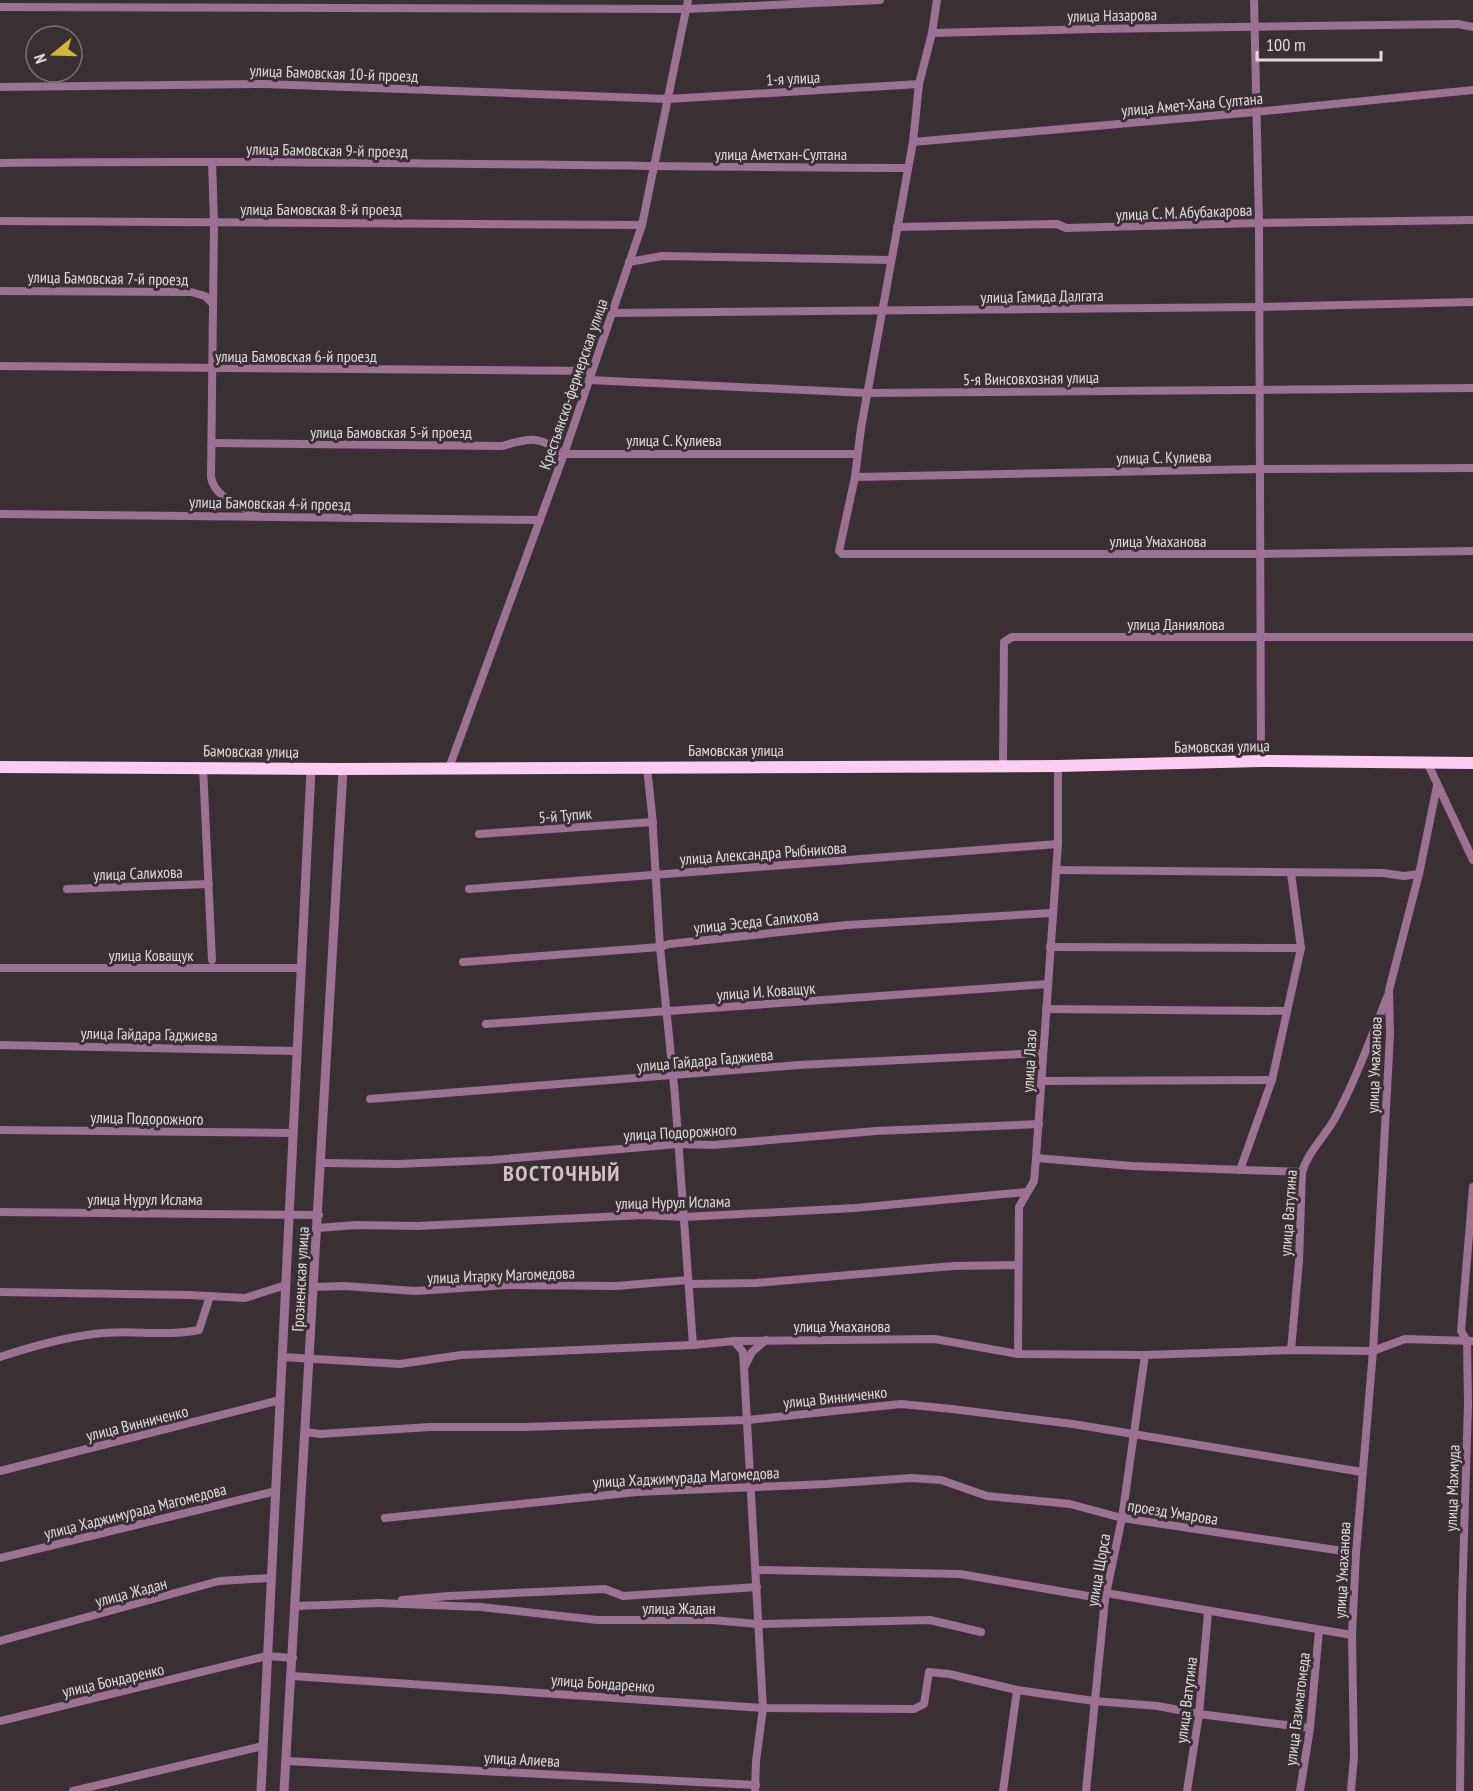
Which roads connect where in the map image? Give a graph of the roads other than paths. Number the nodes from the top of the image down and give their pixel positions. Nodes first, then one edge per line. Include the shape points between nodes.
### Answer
1 (688, 0) edge
2 (880, 0) edge
3 (937, 0) edge
4 (1254, 0) edge
5 (0, 7) edge
6 (686, 9) junction
7 (1255, 27) junction
8 (1473, 27) edge
9 (932, 33) junction
10 (919, 84) junction
11 (0, 87) edge
12 (1473, 90) edge
13 (668, 99) junction
14 (1256, 112) junction
15 (913, 142) junction
16 (212, 162) junction
17 (0, 163) edge
18 (654, 167) junction
19 (908, 168) junction
20 (0, 220) edge
21 (1473, 220) edge
22 (214, 222) junction
23 (1259, 223) junction
24 (642, 225) junction
25 (897, 227) junction
26 (891, 260) junction
27 (629, 262) junction
28 (0, 291) edge
29 (1473, 302) edge
30 (212, 303) junction
31 (1259, 307) junction
32 (882, 311) junction
33 (612, 313) junction
34 (0, 366) edge
35 (213, 369) junction
36 (592, 371) junction
37 (589, 380) junction
38 (1473, 388) edge
39 (1259, 389) junction
40 (867, 393) junction
41 (212, 443) junction
42 (564, 454) junction
43 (856, 454) junction
44 (1260, 468) junction
45 (1473, 468) edge
46 (855, 477) junction
47 (0, 514) edge
48 (258, 516) junction
49 (540, 520) junction
50 (1473, 550) edge
51 (1260, 554) junction
52 (1473, 637) edge
53 (1260, 638) junction
54 (1261, 761) junction
55 (1427, 762) junction
56 (1473, 763) edge
57 (1003, 765) junction
58 (1058, 766) junction
59 (0, 767) edge
60 (203, 767) junction
61 (647, 767) junction
62 (449, 768) junction
63 (311, 769) junction
64 (343, 769) junction
65 (1437, 786) junction
66 (653, 822) junction
67 (479, 834) dead end
68 (1058, 844) junction
69 (1473, 860) edge
70 (1056, 870) junction
71 (1292, 873) junction
72 (656, 874) junction
73 (1419, 874) junction
74 (209, 884) junction
75 (67, 889) dead end
76 (470, 889) dead end
77 (1052, 913) junction
78 (660, 947) junction
79 (1050, 947) junction
80 (1301, 948) junction
81 (212, 960) dead end
82 (463, 962) dead end
83 (0, 968) edge
84 (301, 968) junction
85 (1048, 984) junction
86 (1389, 990) junction
87 (1046, 1009) junction
88 (1287, 1011) junction
89 (666, 1012) junction
90 (486, 1024) dead end
91 (0, 1045) edge
92 (297, 1051) junction
93 (1043, 1053) junction
94 (673, 1077) junction
95 (1272, 1080) junction
96 (1042, 1081) junction
97 (370, 1099) dead end
98 (1039, 1124) junction
99 (0, 1130) edge
100 (293, 1133) junction
101 (678, 1144) junction
102 (1036, 1158) junction
103 (321, 1163) junction
104 (1240, 1170) junction
105 (1302, 1172) junction
106 (1473, 1187) edge
107 (1027, 1192) junction
108 (0, 1212) edge
109 (289, 1214) junction
110 (319, 1215) junction
111 (684, 1217) junction
112 (318, 1228) junction
113 (1018, 1265) junction
114 (689, 1282) junction
115 (286, 1285) junction
116 (315, 1287) junction
117 (0, 1292) edge
118 (210, 1296) junction
119 (766, 1340) junction
120 (734, 1341) junction
121 (1470, 1341) edge
122 (693, 1345) junction
123 (1291, 1350) junction
124 (1372, 1351) junction
125 (1018, 1354) junction
126 (1145, 1355) junction
127 (0, 1357) edge
128 (282, 1357) junction
129 (311, 1360) junction
130 (744, 1368) junction
131 (280, 1400) junction
132 (747, 1420) junction
133 (306, 1432) junction
134 (1133, 1434) junction
135 (0, 1471) edge
136 (1362, 1472) junction
137 (752, 1486) junction
138 (276, 1491) junction
139 (987, 1496) joint
140 (385, 1518) dead end
141 (1122, 1518) junction
142 (1356, 1553) junction
143 (0, 1558) edge
144 (756, 1570) junction
145 (271, 1578) junction
146 (757, 1587) junction
147 (1106, 1596) junction
148 (377, 1603) junction
149 (296, 1606) junction
150 (1208, 1612) junction
151 (758, 1624) junction
152 (1319, 1630) junction
153 (981, 1632) dead end
154 (1352, 1635) junction
155 (0, 1641) edge
156 (267, 1656) junction
157 (293, 1658) junction
158 (291, 1676) junction
159 (1017, 1690) junction
160 (1094, 1701) junction
161 (763, 1708) junction
162 (1200, 1714) junction
163 (0, 1720) edge
164 (1310, 1728) junction
165 (263, 1746) junction
166 (286, 1761) junction
167 (755, 1788) edge
168 (74, 1791) edge
169 (261, 1791) edge
170 (284, 1791) edge
171 (1003, 1791) edge
172 (1086, 1791) edge
173 (1187, 1791) edge
174 (1300, 1791) edge
175 (1351, 1791) edge
176 (1460, 1791) edge

1 - 6 street, Крестьянско-фермерская улица
2 - 6 street
3 - 9 street
4 - 7 street
5 - 6 street
6 - 13 street, Крестьянско-фермерская улица
7 - 8 street, улица Назарова
7 - 9 street, улица Назарова
7 - 14 street
9 - 10 street
10 - 13 street, 1-я улица
10 - 15 street
11 - 13 street, улица Бамовская 10-й проезд via 265,84
12 - 14 street, улица Амет-Хана Султана
13 - 18 street, Крестьянско-фермерская улица
14 - 15 street, улица Амет-Хана Султана
14 - 23 street
15 - 19 street
16 - 17 street, улица Бамовская 9-й проезд
16 - 18 street, улица Бамовская 9-й проезд
16 - 22 street
18 - 19 street, улица Аметхан-Султана
18 - 24 street, Крестьянско-фермерская улица
19 - 25 street
20 - 22 street, улица Бамовская 8-й проезд
21 - 23 street, улица С. М. Абубакарова
22 - 24 street, улица Бамовская 8-й проезд
22 - 30 street
23 - 25 street, улица С. М. Абубакарова
23 - 31 street
24 - 27 street, Крестьянско-фермерская улица
25 - 26 street
26 - 27 street via 662,256
26 - 32 street
27 - 33 street, Крестьянско-фермерская улица
28 - 30 street, улица Бамовская 7-й проезд via 191,291
29 - 31 street, улица Гамида Далгата
30 - 35 street
31 - 32 street, улица Гамида Далгата
31 - 39 street
32 - 33 street, улица Гамида Далгата
32 - 40 street
33 - 36 street, Крестьянско-фермерская улица
34 - 35 street, улица Бамовская 6-й проезд
35 - 36 street, улица Бамовская 6-й проезд
35 - 41 street
36 - 37 street, Крестьянско-фермерская улица
37 - 40 street, 5-я Винсовхозная улица
37 - 42 street, Крестьянско-фермерская улица
38 - 39 street, 5-я Винсовхозная улица
39 - 40 street, 5-я Винсовхозная улица
39 - 44 street
40 - 43 street
41 - 42 street, улица Бамовская 5-й проезд via 502,446 523,440 546,441
41 - 48 street via 213,486
42 - 43 street, улица С. Кулиева
42 - 49 street, Крестьянско-фермерская улица
43 - 46 street
44 - 45 street, улица С. Кулиева
44 - 46 street, улица С. Кулиева
44 - 51 street
46 - 51 street, улица Умаханова via 839,551 842,555
47 - 48 street, улица Бамовская 4-й проезд
48 - 49 street, улица Бамовская 4-й проезд
49 - 62 street, Крестьянско-фермерская улица
50 - 51 street, улица Умаханова
51 - 53 street
52 - 53 street, улица Даниялова
53 - 54 street
53 - 57 street, улица Даниялова via 1012,637 1004,642
54 - 55 highway, Бамовская улица
54 - 58 highway, Бамовская улица
55 - 56 highway, Бамовская улица
55 - 65 street
57 - 58 highway, Бамовская улица
57 - 61 highway, Бамовская улица
58 - 68 street, улица Лазо
59 - 60 highway, Бамовская улица
60 - 63 highway, Бамовская улица
60 - 74 street
61 - 62 highway, Бамовская улица
61 - 66 street
62 - 64 highway, Бамовская улица
63 - 64 highway, Бамовская улица
63 - 84 street, Грозненская улица
64 - 103 street, Грозненская улица
65 - 69 street
65 - 73 street, улица Умаханова
66 - 67 street, 5-й Тупик
66 - 72 street
68 - 70 street, улица Лазо
68 - 72 street, улица Александра Рыбникова
70 - 71 street
70 - 77 street, улица Лазо
71 - 73 street
71 - 80 street
72 - 76 street, улица Александра Рыбникова
72 - 78 street
73 - 86 street, улица Умаханова
74 - 75 street, улица Салихова
74 - 81 street
77 - 78 street, улица Эседа Салихова via 847,925
77 - 79 street, улица Лазо
78 - 82 street, улица Эседа Салихова
78 - 89 street
79 - 80 street
79 - 85 street, улица Лазо
80 - 88 street
83 - 84 street, улица Коващук
84 - 92 street, Грозненская улица
85 - 87 street, улица Лазо
85 - 89 street, улица И. Коващук
86 - 105 street, улица Ватутина via 1353,1081
86 - 124 street, улица Умаханова via 1390,1034
87 - 88 street
87 - 93 street, улица Лазо
88 - 95 street
89 - 90 street, улица И. Коващук
89 - 94 street
91 - 92 street, улица Гайдара Гаджиева
92 - 100 street, Грозненская улица
93 - 94 street, улица Гайдара Гаджиева via 799,1065
93 - 96 street, улица Лазо
94 - 97 street, улица Гайдара Гаджиева
94 - 101 street
95 - 96 street
95 - 104 street
96 - 98 street, улица Лазо
98 - 101 street, улица Подорожного
98 - 102 street, улица Лазо
99 - 100 street, улица Подорожного
100 - 109 street, Грозненская улица
101 - 103 street, улица Подорожного via 492,1160
101 - 111 street
102 - 104 street
102 - 107 street, улица Лазо via 1034,1181
103 - 110 street, Грозненская улица
104 - 105 street
105 - 123 street, улица Ватутина
106 - 121 street, улица Махмуда via 1461,1331
107 - 111 street, улица Нурул Ислама via 855,1208
107 - 113 street, улица Лазо via 1019,1207
108 - 109 street, улица Нурул Ислама
109 - 110 street, улица Нурул Ислама
109 - 115 street, Грозненская улица
110 - 112 street, Грозненская улица
111 - 112 street, улица Нурул Ислама via 644,1215
111 - 114 street
112 - 116 street, Грозненская улица
113 - 114 street, улица Итарку Магомедова via 953,1266 756,1283
113 - 125 street, улица Лазо
114 - 116 street, улица Итарку Магомедова via 415,1291
114 - 122 street
115 - 118 street via 245,1298
115 - 128 street, Грозненская улица
116 - 129 street, Грозненская улица
117 - 118 street
118 - 127 street via 199,1330 181,1334 95,1333
119 - 120 street, улица Умаханова
119 - 125 street, улица Умаханова via 935,1339
119 - 130 street via 752,1352
120 - 122 street, улица Умаханова
120 - 130 street via 742,1352
121 - 124 street, улица Умаханова via 1405,1339
121 - 176 street, улица Махмуда
122 - 129 street, улица Умаханова via 461,1355 400,1365
123 - 124 street, улица Умаханова
123 - 126 street, улица Умаханова
124 - 136 street, улица Умаханова
125 - 126 street, улица Умаханова
126 - 134 street, улица Щорса
128 - 129 street, улица Умаханова
128 - 131 street, Грозненская улица
129 - 133 street, Грозненская улица
130 - 132 street
131 - 135 street, улица Винниченко
131 - 138 street, Грозненская улица
132 - 133 street, улица Винниченко
132 - 134 street, улица Винниченко via 901,1404
132 - 137 street
133 - 149 street, Грозненская улица
134 - 136 street, улица Винниченко
134 - 141 street, улица Щорса
136 - 142 street, улица Умаханова
137 - 139 street, улица Хаджимурада Магомедова via 911,1478 940,1480
137 - 140 street, улица Хаджимурада Магомедова via 637,1492
137 - 144 street
138 - 143 street, улица Хаджимурада Магомедова
138 - 145 street, Грозненская улица
139 - 141 street, проезд Умарова via 1070,1504
141 - 142 street, проезд Умарова
141 - 147 street, улица Щорса
142 - 154 street, улица Умаханова
144 - 146 street
144 - 147 street via 960,1574
145 - 155 street, улица Жадан via 219,1581
145 - 156 street, Грозненская улица
146 - 148 street via 624,1596 605,1589
146 - 151 street
147 - 150 street
147 - 160 street, улица Щорса
148 - 149 street
148 - 151 street, улица Жадан via 481,1607 597,1620
149 - 157 street, Грозненская улица
150 - 152 street
150 - 162 street, улица Ватутина
151 - 153 street, улица Жадан via 930,1620
151 - 161 street
152 - 154 street
152 - 164 street, улица Газимагомеда
154 - 175 street, улица Умаханова
156 - 157 street, улица Бондаренко
156 - 163 street, улица Бондаренко
156 - 165 street, Грозненская улица
157 - 158 street, Грозненская улица
158 - 161 street, улица Бондаренко
158 - 166 street, Грозненская улица
159 - 160 street
159 - 161 street, улица Бондаренко via 929,1672 924,1704 914,1709
159 - 171 street
160 - 162 street
160 - 172 street, улица Щорса
161 - 167 street
162 - 164 street
162 - 173 street, улица Ватутина
164 - 174 street, улица Газимагомеда
165 - 168 street
165 - 169 street, Грозненская улица
166 - 167 street, улица Алиева
166 - 170 street, Грозненская улица

